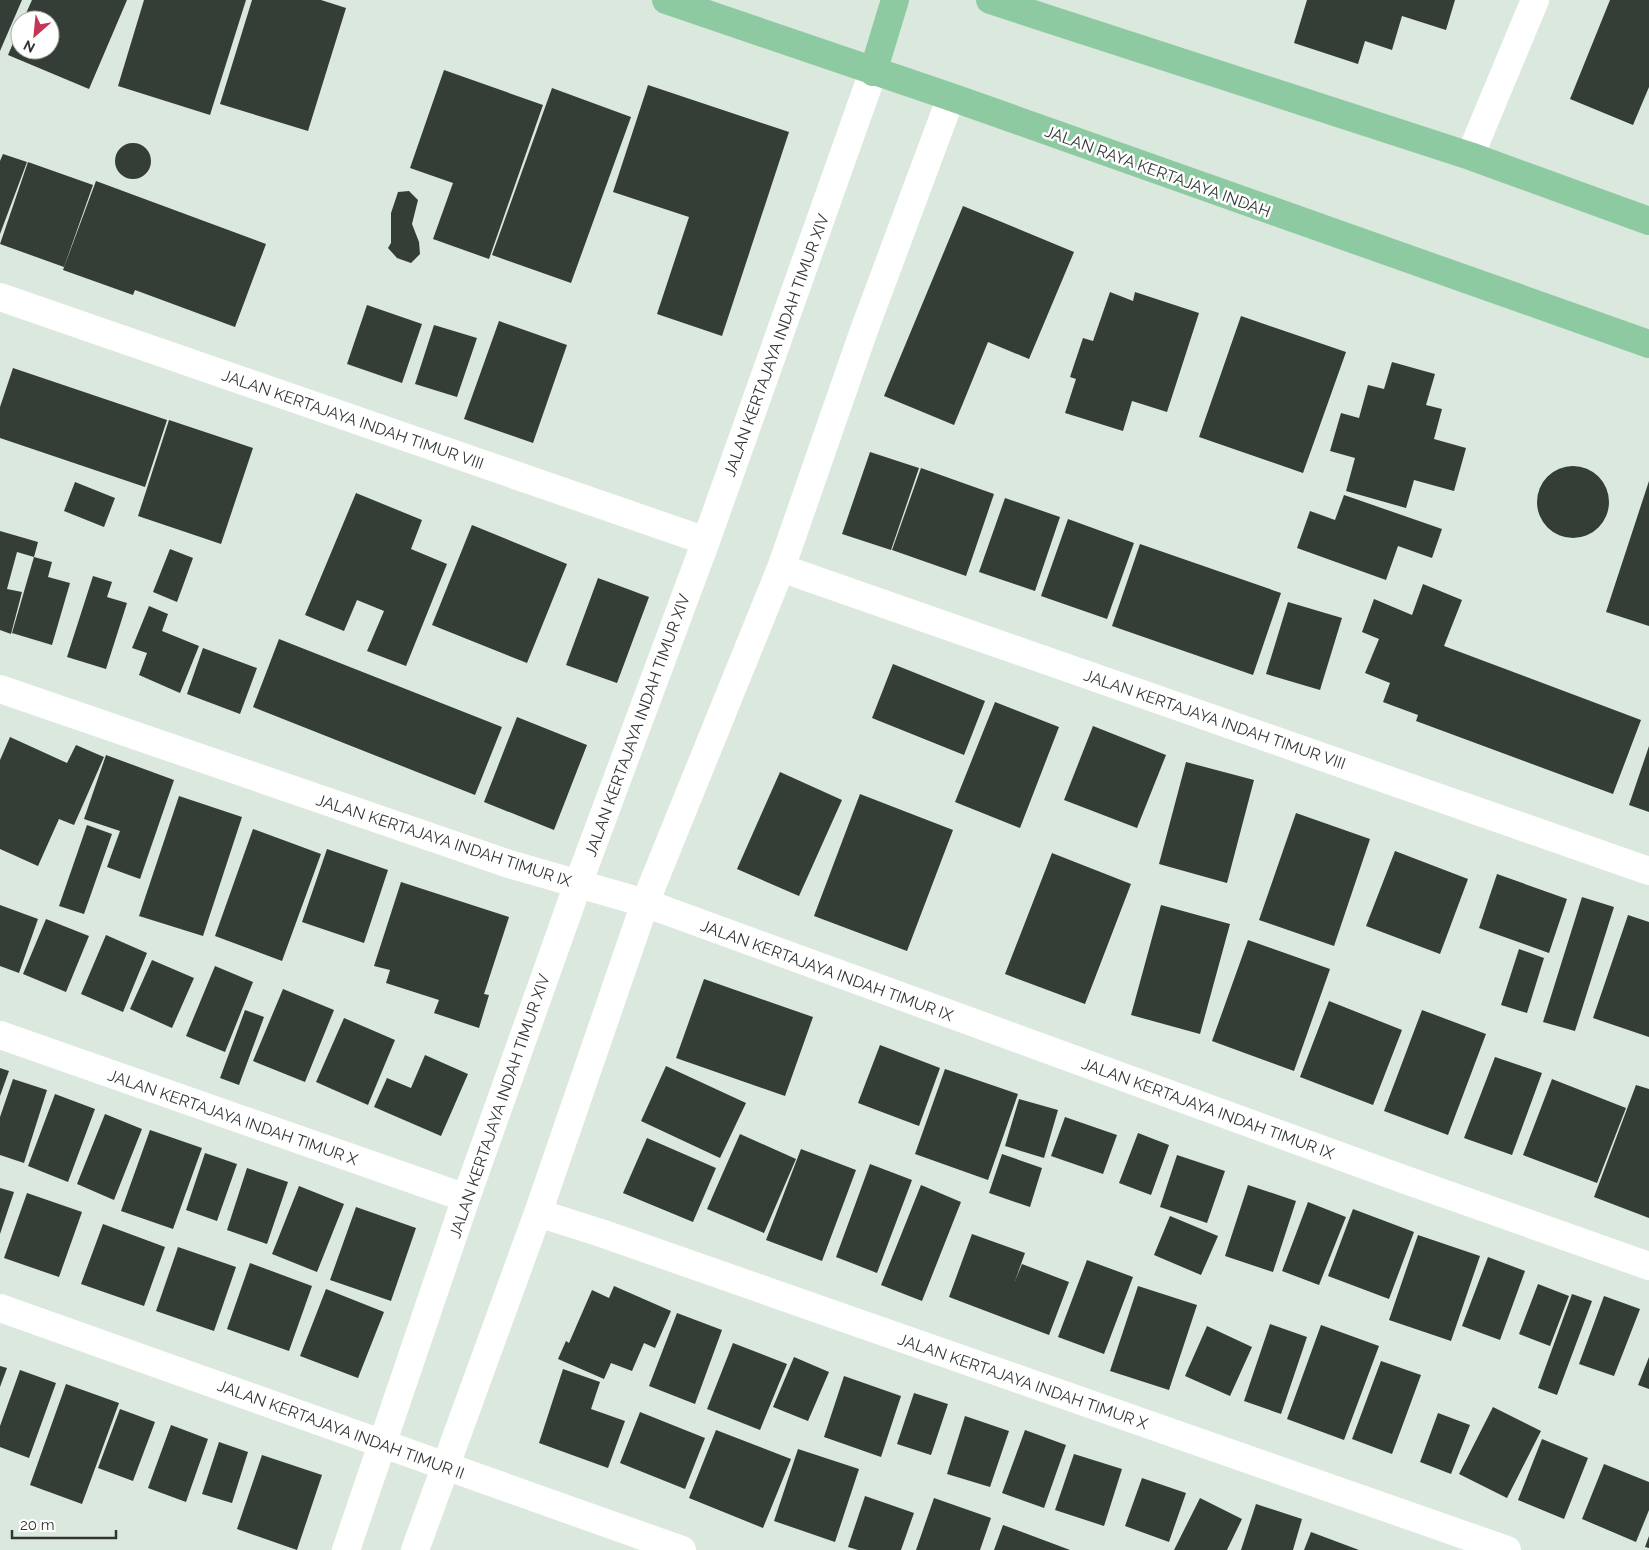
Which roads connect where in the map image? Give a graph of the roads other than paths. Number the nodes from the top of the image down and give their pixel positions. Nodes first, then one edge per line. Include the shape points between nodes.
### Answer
1 (666, 0) edge
2 (895, 0) edge
3 (990, 0) edge
4 (1536, 0) edge
5 (873, 72) junction
6 (951, 97) junction
7 (1470, 156) junction
8 (1649, 221) edge
9 (0, 297) edge
10 (1649, 344) edge
11 (706, 541) junction
12 (781, 568) junction
13 (0, 689) edge
14 (1649, 871) edge
15 (578, 884) junction
16 (645, 903) junction
17 (0, 1035) edge
18 (466, 1198) junction
19 (538, 1214) junction
20 (1649, 1266) edge
21 (0, 1308) edge
22 (384, 1443) junction
23 (446, 1466) junction
24 (346, 1550) edge
25 (414, 1550) edge
26 (682, 1550) edge
27 (1507, 1550) edge

1 - 5 main road, JALAN RAYA KERTAJAYA INDAH
2 - 5 main road
3 - 7 main road
4 - 7 street
5 - 6 main road, JALAN RAYA KERTAJAYA INDAH
5 - 11 street, JALAN KERTAJAYA INDAH TIMUR XIV
6 - 10 main road, JALAN RAYA KERTAJAYA INDAH
6 - 12 street
7 - 8 main road
9 - 11 street, JALAN KERTAJAYA INDAH TIMUR VIII
11 - 15 street, JALAN KERTAJAYA INDAH TIMUR XIV
12 - 14 street, JALAN KERTAJAYA INDAH TIMUR VIII
12 - 16 street
13 - 15 street, JALAN KERTAJAYA INDAH TIMUR IX via 509,864
15 - 16 street, JALAN KERTAJAYA INDAH TIMUR IX
15 - 18 street, JALAN KERTAJAYA INDAH TIMUR XIV
16 - 19 street
16 - 20 street, JALAN KERTAJAYA INDAH TIMUR IX
17 - 18 street, JALAN KERTAJAYA INDAH TIMUR X
18 - 22 street, JALAN KERTAJAYA INDAH TIMUR XIV
19 - 23 street
19 - 27 street, JALAN KERTAJAYA INDAH TIMUR X
21 - 22 street, JALAN KERTAJAYA INDAH TIMUR II
22 - 23 street, JALAN KERTAJAYA INDAH TIMUR II
22 - 24 street, JALAN KERTAJAYA INDAH TIMUR XIV
23 - 25 street
23 - 26 street, JALAN KERTAJAYA INDAH TIMUR II

